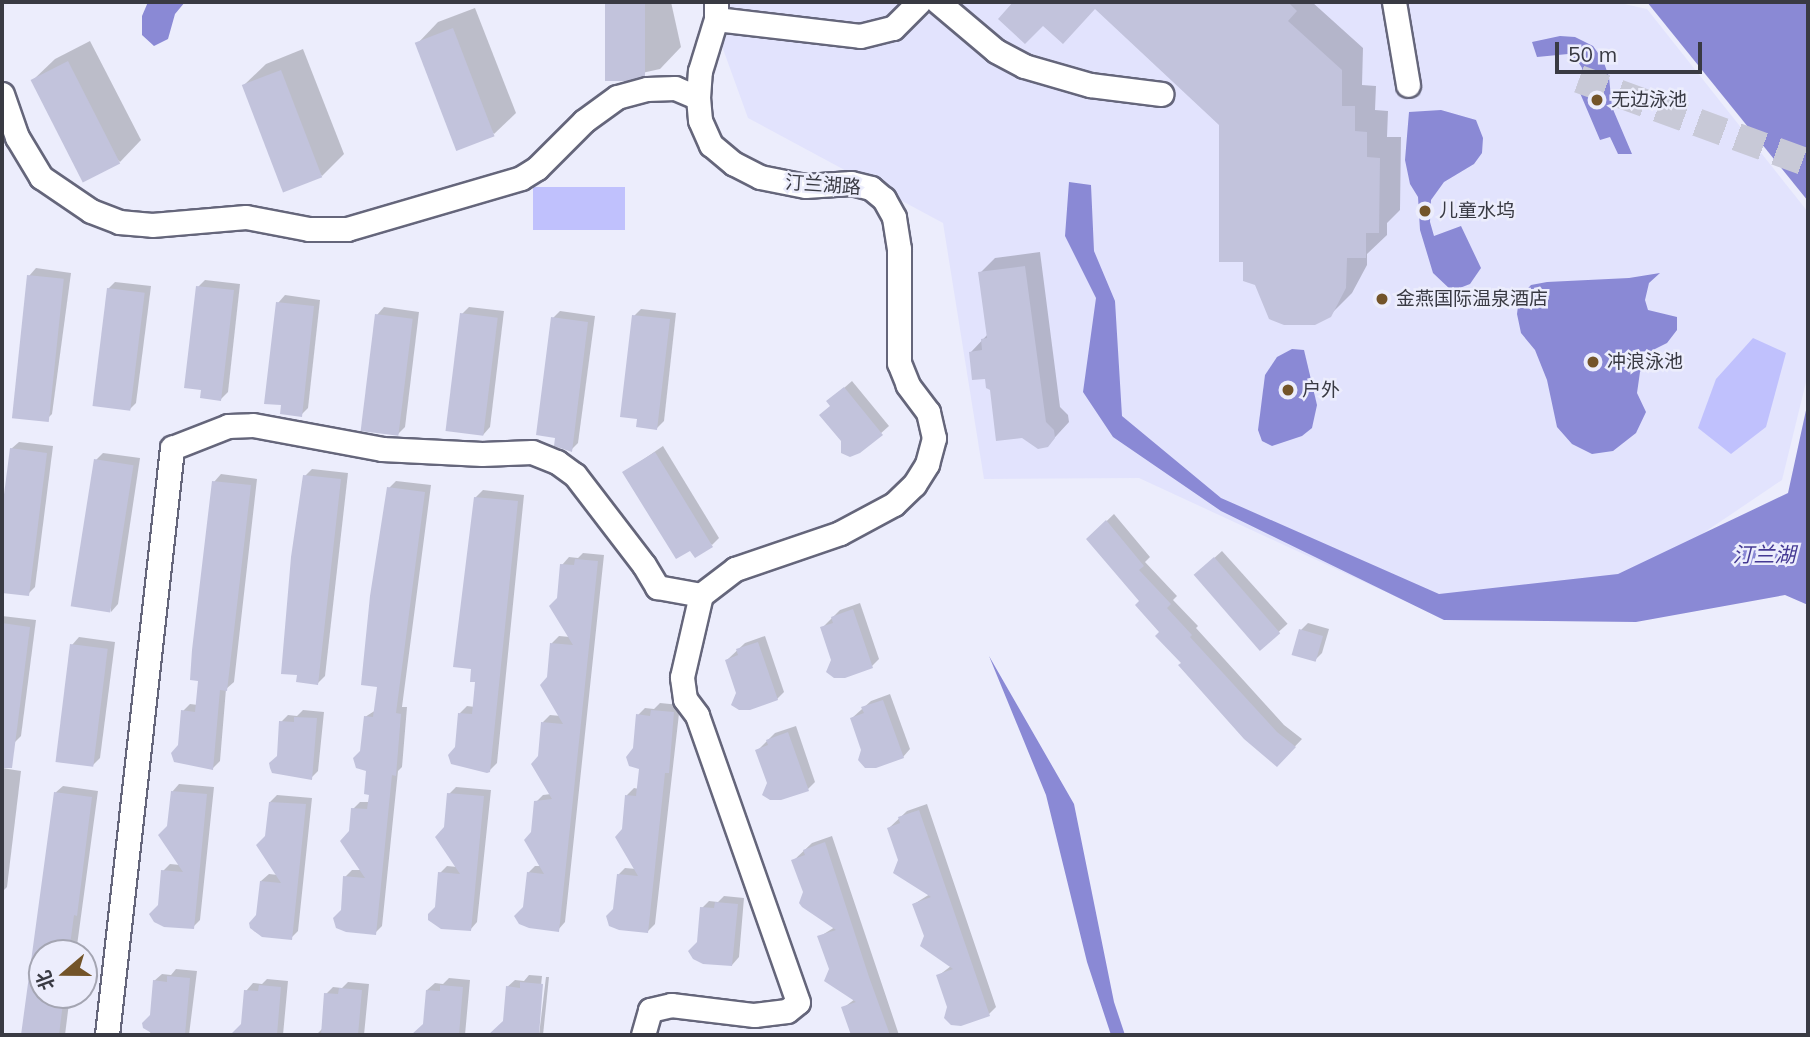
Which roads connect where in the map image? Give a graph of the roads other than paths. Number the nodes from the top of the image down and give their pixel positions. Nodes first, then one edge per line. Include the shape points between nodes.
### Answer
1 (919, 2) edge
2 (938, 2) edge
3 (1394, 2) edge
4 (716, 11) edge
5 (1408, 85) dead end
6 (2, 94) edge
7 (1161, 94) dead end
8 (698, 98) junction
9 (701, 595) junction
10 (107, 1035) edge
11 (643, 1035) edge

1 - 4 street via 893,27 859,36
2 - 7 street via 996,51 1024,66 1090,85
3 - 5 street
4 - 8 street, 汀兰湖路 via 700,71
6 - 8 street via 17,137 41,177 90,211 119,222 152,225 246,216 309,229 347,229 521,178 617,97 675,88
8 - 9 street, 汀兰湖路 via 700,120 711,145 734,164 783,183 852,183 871,188 884,199 894,217 900,272 899,363 928,412 934,438 920,475 894,504 840,533 735,569
9 - 10 street via 657,587 575,475 532,452 382,449 253,425 228,426 172,448
9 - 11 street via 682,677 685,699 697,715 798,1002 787,1011 754,1015 671,1005 650,1010

